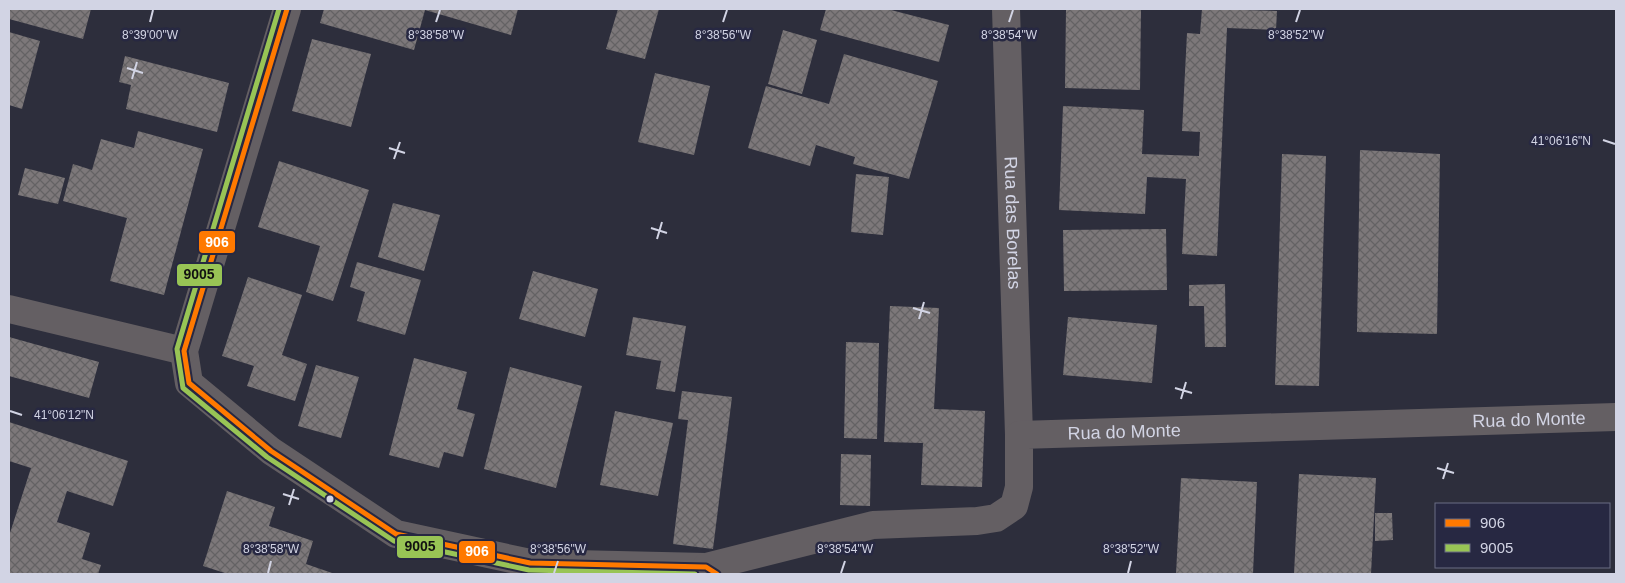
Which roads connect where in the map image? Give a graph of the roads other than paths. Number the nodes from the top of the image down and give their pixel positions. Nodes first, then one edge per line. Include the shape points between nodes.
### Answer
1 (287, 9) edge
2 (1006, 9) edge
3 (9, 309) edge
4 (184, 351) junction
5 (1616, 417) edge
6 (1019, 435) junction
7 (712, 570) edge

1 - 4 street
2 - 6 street, Rua das Borelas
3 - 4 street
4 - 7 street via 189,384 271,451 396,534 530,563
5 - 6 street, Rua do Monte
6 - 7 street via 1018,487 1014,506 996,518 873,525

